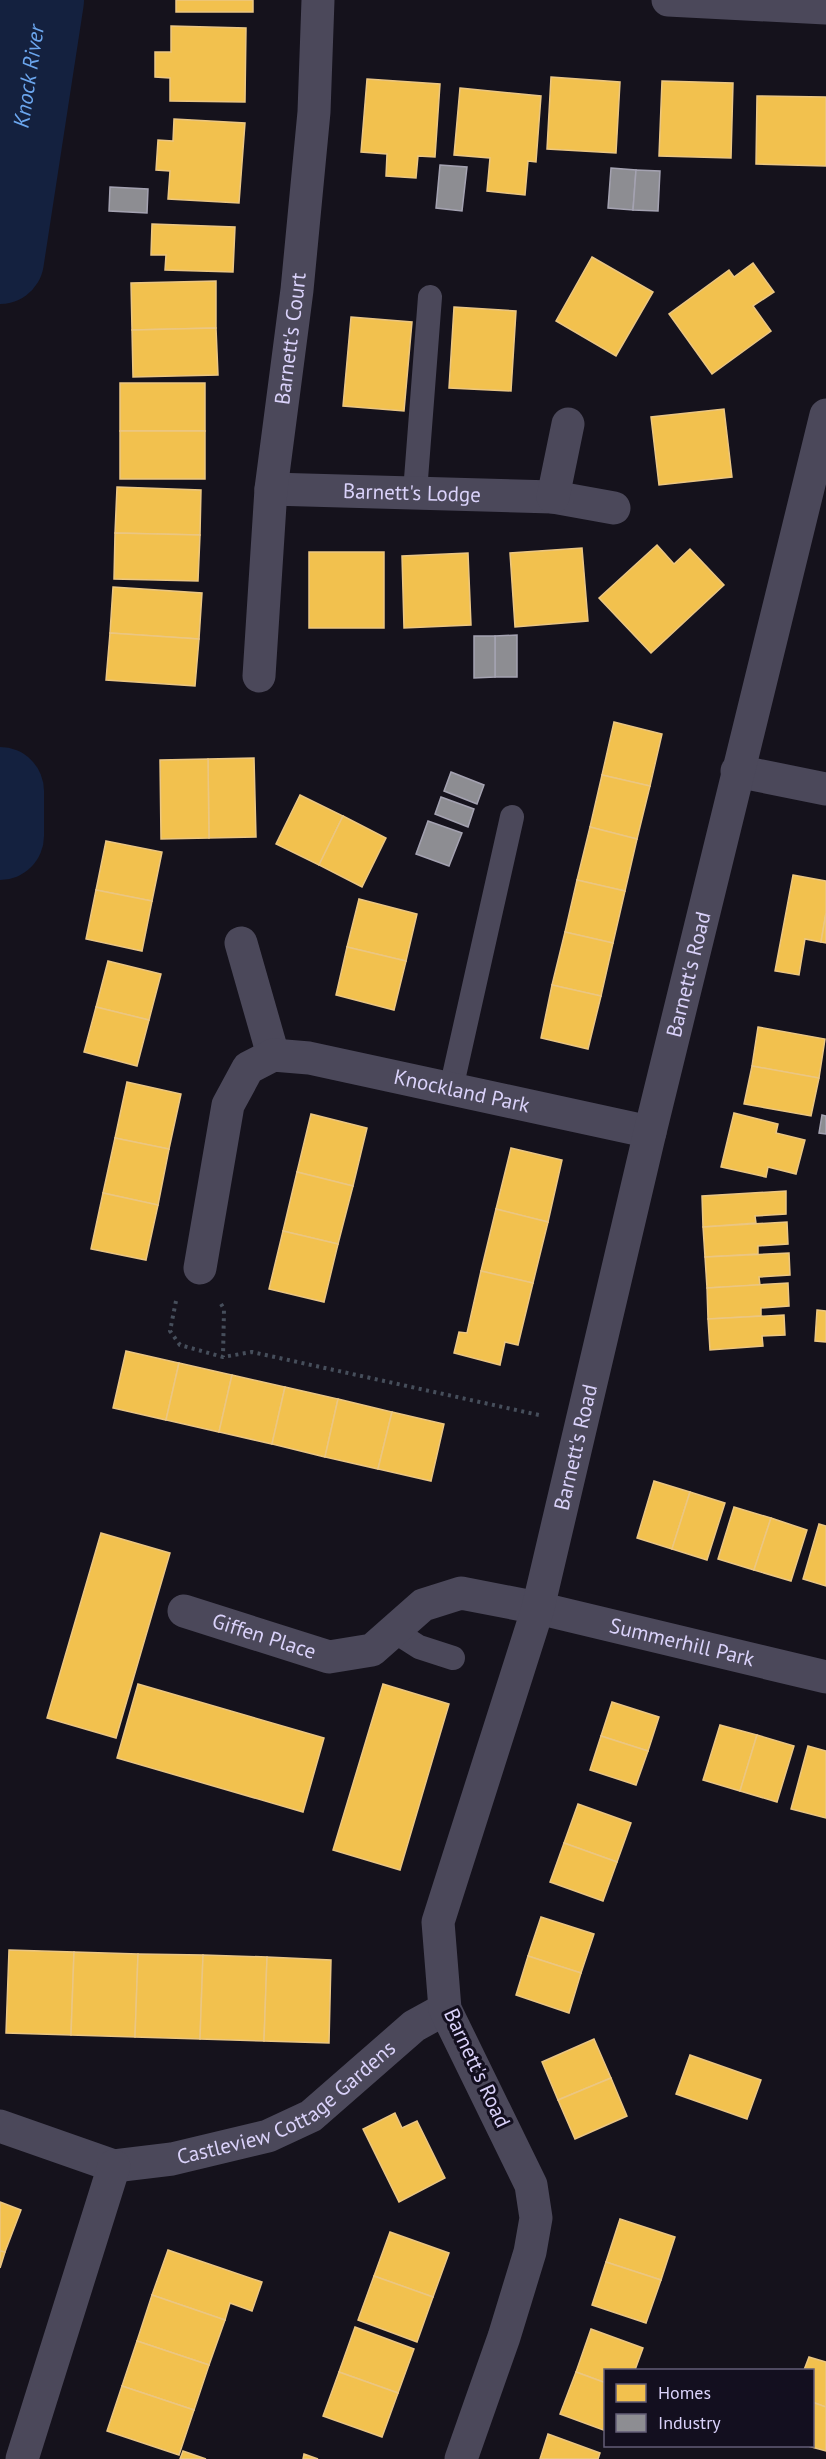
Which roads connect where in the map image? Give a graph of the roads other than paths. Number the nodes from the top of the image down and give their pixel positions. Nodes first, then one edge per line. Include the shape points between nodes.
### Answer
1 (318, 0) edge
2 (668, 0) edge
3 (826, 8) edge
4 (429, 297) dead end
5 (826, 415) edge
6 (568, 424) dead end
7 (271, 489) junction
8 (415, 492) junction
9 (553, 497) junction
10 (614, 508) dead end
11 (259, 676) dead end
12 (737, 771) junction
13 (826, 789) edge
14 (512, 817) dead end
15 (242, 943) dead end
16 (273, 1055) junction
17 (451, 1089) junction
18 (650, 1132) junction
19 (200, 1268) road end
20 (538, 1608) junction
21 (184, 1611) dead end
22 (394, 1631) junction
23 (453, 1658) dead end
24 (826, 1677) edge
25 (445, 2009) junction
26 (0, 2126) edge
27 (114, 2166) junction
28 (22, 2459) edge
29 (461, 2459) edge

1 - 7 street, Barnett's Court via 314,112
2 - 3 street
4 - 8 lane
5 - 12 street, Barnett's Road
6 - 9 street
7 - 8 street, Barnett's Lodge
7 - 11 street, Barnett's Court
8 - 9 street, Barnett's Lodge
9 - 10 street, Barnett's Lodge
12 - 13 street
12 - 18 street, Barnett's Road
14 - 17 lane
15 - 16 street
16 - 17 street, Knockland Park via 309,1058
16 - 19 street via 248,1068 228,1105
17 - 18 street, Knockland Park
18 - 20 street, Barnett's Road
20 - 22 street, Giffen Place via 461,1593 423,1605
20 - 24 street, Summerhill Park
20 - 25 street, Barnett's Road via 438,1922
21 - 22 street, Giffen Place via 329,1657 372,1650
22 - 23 lane via 418,1647
25 - 27 street, Castleview Cottage Gardens via 414,2026 311,2116 268,2136 172,2159
25 - 29 street, Barnett's Road via 531,2185 536,2218 530,2252 504,2337
26 - 27 street, Castleview Cottage Gardens
27 - 28 street

